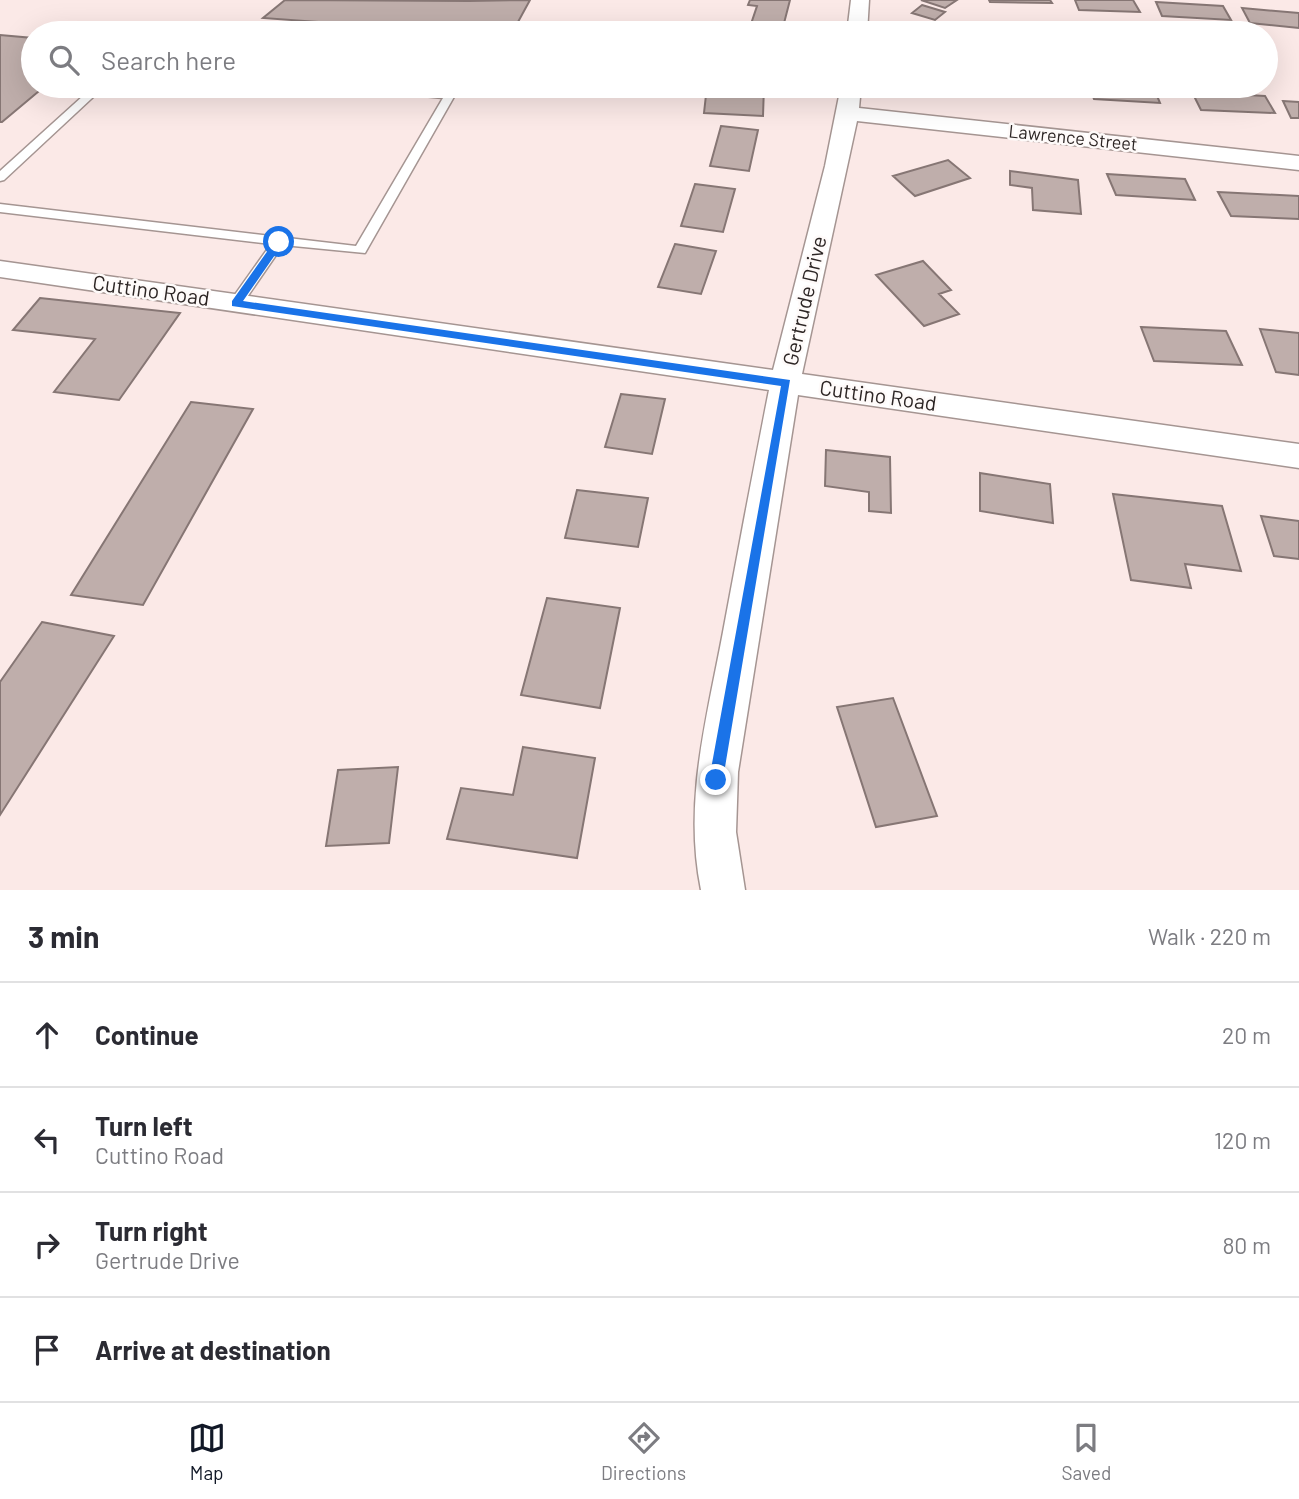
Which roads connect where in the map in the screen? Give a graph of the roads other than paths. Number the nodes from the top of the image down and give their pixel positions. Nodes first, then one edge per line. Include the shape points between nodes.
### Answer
1 (860, 0) edge
2 (858, 21) edge
3 (87, 98) edge
4 (448, 98) edge
5 (849, 99) edge
6 (0, 157) edge
7 (19, 159) junction
8 (1299, 163) edge
9 (0, 177) edge
10 (0, 208) edge
11 (279, 242) junction
12 (0, 269) edge
13 (236, 303) junction
14 (787, 383) junction
15 (1299, 456) edge
16 (723, 890) edge

1 - 2 street
3 - 7 lane
4 - 11 lane via 360,250
5 - 8 street, Lawrence Street
5 - 14 street, Gertrude Drive via 841,156 803,298
6 - 7 lane
7 - 9 lane
10 - 11 lane
11 - 13 lane
12 - 13 street, Cuttino Road
13 - 14 street, Cuttino Road
14 - 15 street, Cuttino Road
14 - 16 street, Gertrude Drive via 716,780 716,865

